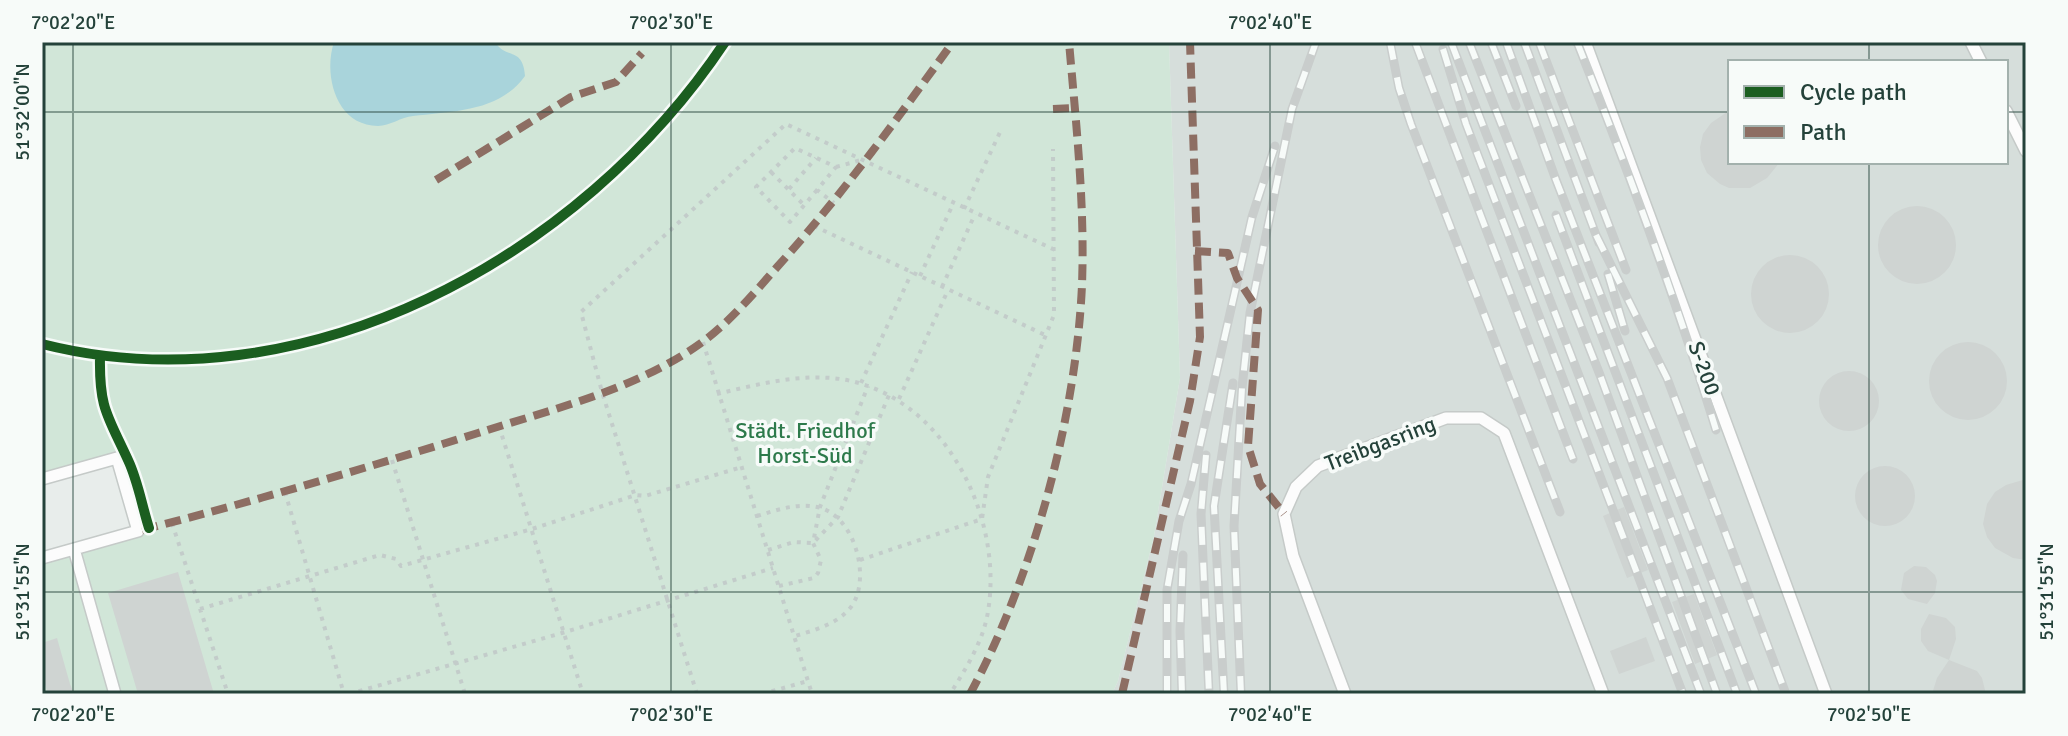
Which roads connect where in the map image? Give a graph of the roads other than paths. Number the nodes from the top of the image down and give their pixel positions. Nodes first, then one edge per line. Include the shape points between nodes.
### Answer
1 (1585, 42) edge
2 (1971, 42) edge
3 (1980, 60) edge
4 (2008, 115) edge
5 (2026, 151) edge
6 (42, 479) edge
7 (74, 549) junction
8 (42, 558) edge
9 (115, 694) edge
10 (1345, 694) edge
11 (1603, 694) edge
12 (1826, 694) edge

1 - 12 lane, S-200
2 - 3 lane
4 - 5 lane
6 - 7 lane via 117,458 138,531
7 - 8 lane
7 - 9 lane
10 - 11 lane, Treibgasring via 1293,556 1284,514 1296,487 1318,466 1446,418 1481,418 1504,433

